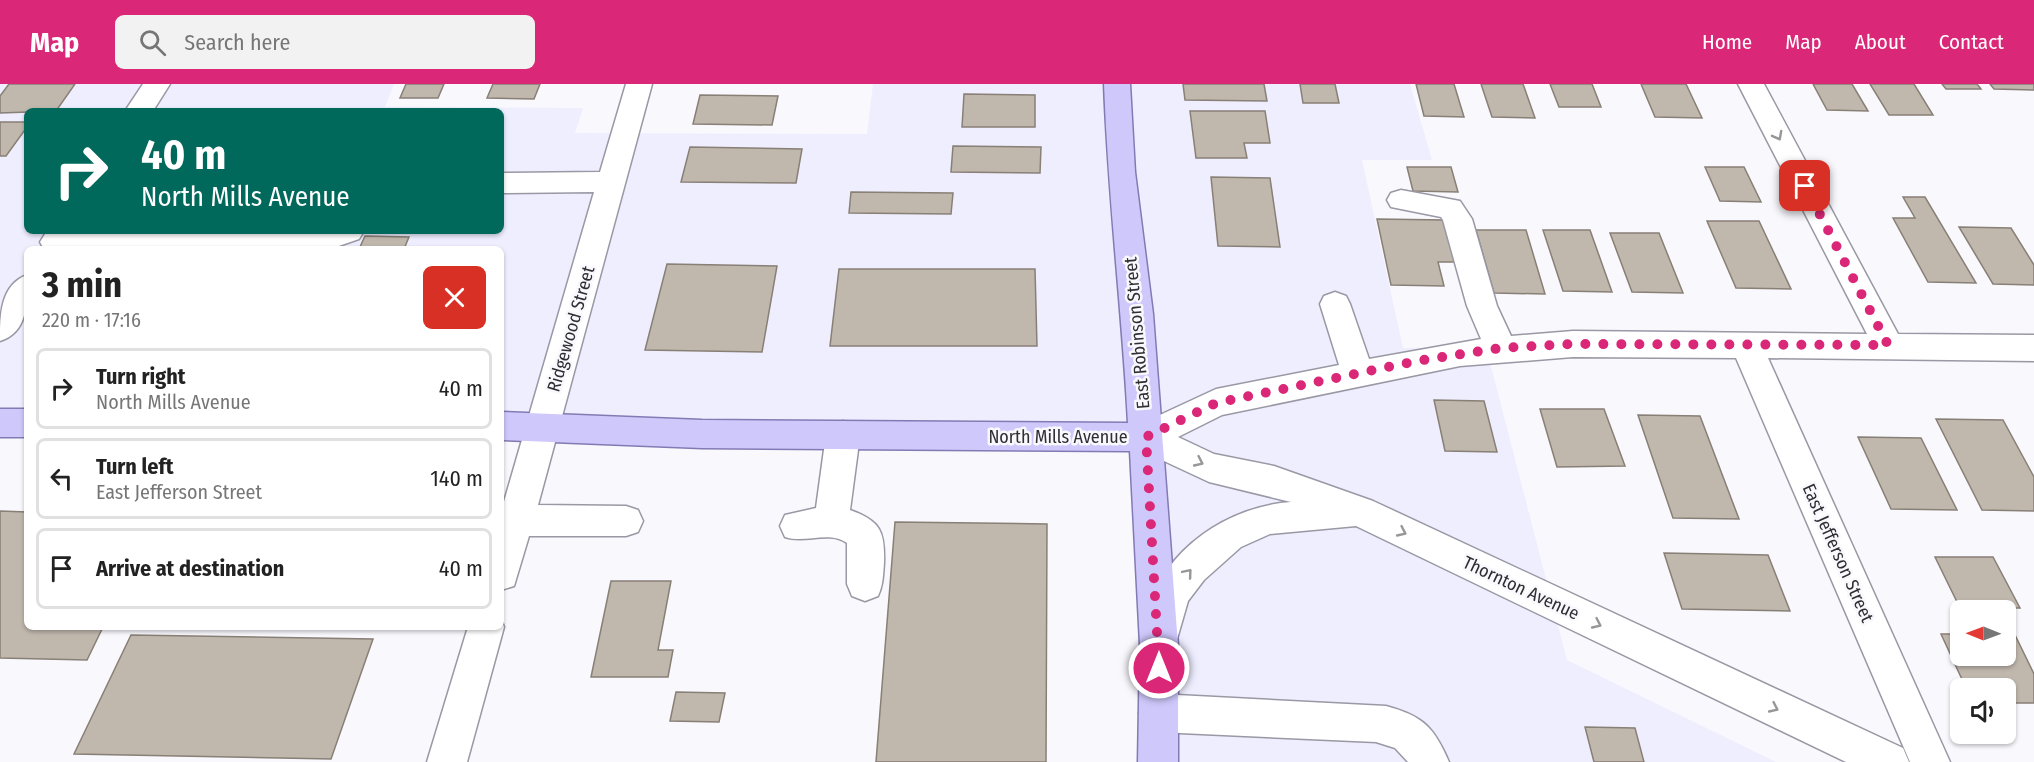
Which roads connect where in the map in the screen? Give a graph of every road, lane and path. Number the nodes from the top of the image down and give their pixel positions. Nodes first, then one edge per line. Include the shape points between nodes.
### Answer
1 (157, 84) edge
2 (639, 84) edge
3 (1117, 84) edge
4 (1751, 84) edge
5 (141, 108) edge
6 (612, 182) junction
7 (504, 183) edge
8 (1401, 200) dead end
9 (341, 234) edge
10 (265, 235) edge
11 (136, 236) edge
12 (56, 241) edge
13 (24, 291) edge
14 (1335, 304) dead end
15 (0, 329) edge
16 (1746, 345) junction
17 (1888, 345) junction
18 (1501, 348) junction
19 (2034, 348) edge
20 (1358, 374) junction
21 (0, 423) edge
22 (24, 423) edge
23 (504, 426) edge
24 (543, 426) junction
25 (843, 435) junction
26 (1146, 437) junction
27 (1361, 512) junction
28 (516, 520) junction
29 (626, 521) dead end
30 (831, 521) junction
31 (797, 526) dead end
32 (504, 563) edge
33 (865, 584) dead end
34 (485, 630) edge
35 (1159, 645) junction
36 (1158, 713) junction
37 (447, 762) edge
38 (1158, 762) edge
39 (1429, 762) edge
40 (1888, 762) edge
41 (1930, 762) edge

1 - 5 street
2 - 6 street, Ridgewood Street
3 - 26 main road, East Robinson Street via 1121,172 1138,314
4 -> 17 street
6 - 7 street
6 - 24 street, Ridgewood Street
8 - 18 street via 1449,208 1457,219 1482,306
9 - 10 street via 330,238
10 - 11 street
11 - 12 street
13 - 15 street
14 - 20 street
16 - 17 street, North Mills Avenue
16 - 18 street, North Mills Avenue via 1573,344
16 - 41 street, East Jefferson Street
17 - 19 street, North Mills Avenue
18 - 20 street, North Mills Avenue
20 - 26 street, North Mills Avenue via 1216,403
21 - 22 main road
23 - 24 main road, North Mills Avenue
24 - 25 main road, North Mills Avenue via 702,434
24 - 28 street, Ridgewood Street
25 - 26 main road, North Mills Avenue
25 - 30 street
26 -> 27 street, Thornton Avenue via 1209,467 1274,481
26 - 35 main road, East Robinson Street
35 -> 27 street via 1171,594 1191,568 1229,536 1267,519
27 -> 40 street, Thornton Avenue
28 - 29 street
28 - 32 street, Ridgewood Street
30 - 31 street
30 - 33 street via 854,525 867,540
34 - 37 street
35 - 36 main road, East Robinson Street
36 - 38 main road, East Robinson Street
36 - 39 street via 1401,727 1416,738

